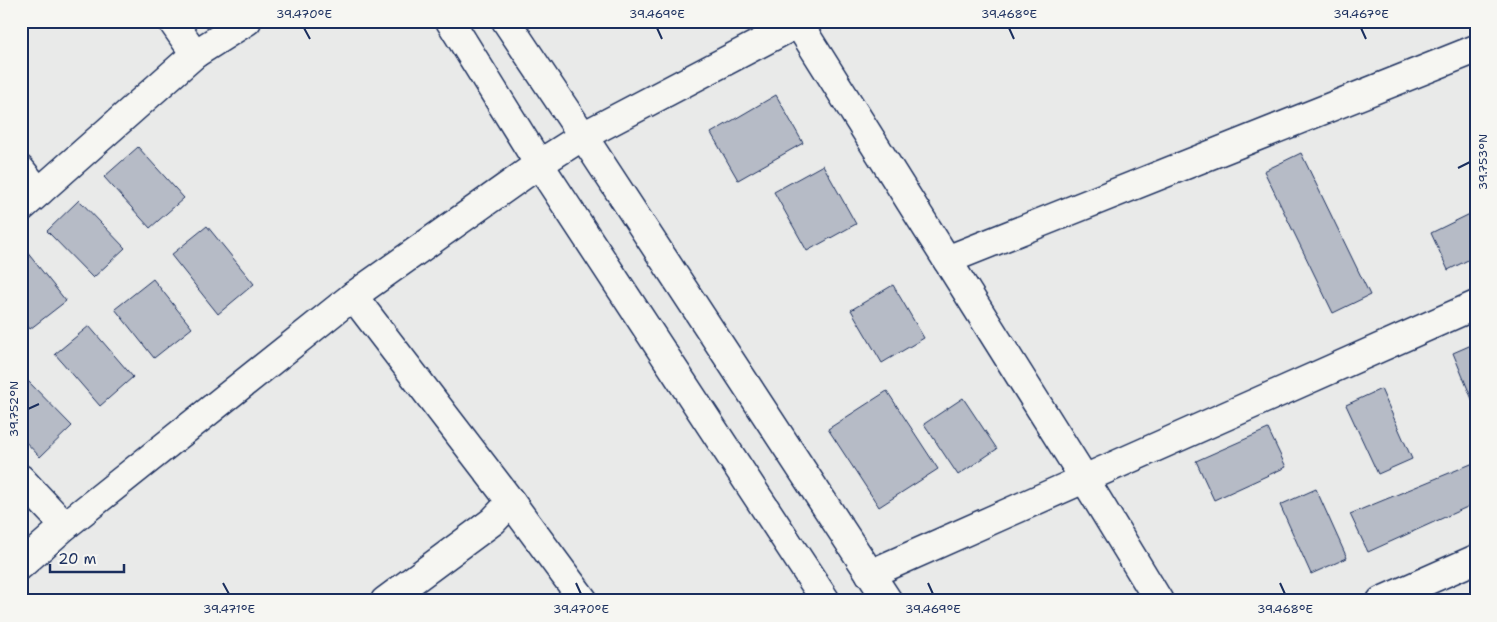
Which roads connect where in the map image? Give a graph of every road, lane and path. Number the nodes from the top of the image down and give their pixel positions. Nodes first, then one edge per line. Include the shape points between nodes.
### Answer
1 (172, 21) edge
2 (247, 21) edge
3 (450, 21) edge
4 (506, 21) edge
5 (800, 22) edge
6 (1476, 48) edge
7 (195, 54) junction
8 (583, 136) junction
9 (539, 164) junction
10 (21, 170) edge
11 (30, 200) edge
12 (946, 260) junction
13 (353, 296) junction
14 (1476, 305) edge
15 (21, 478) edge
16 (1084, 478) junction
17 (511, 502) junction
18 (65, 526) junction
19 (1476, 559) edge
20 (21, 565) edge
21 (870, 574) junction
22 (1421, 593) edge
23 (385, 601) edge
24 (584, 601) edge
25 (826, 601) edge
26 (888, 601) edge
27 (1159, 601) edge
28 (1381, 601) edge

1 - 7 street
2 - 7 street
3 - 9 street
4 - 8 street
5 - 8 street
5 - 12 street
6 - 12 street
7 - 11 street
8 - 9 street
8 - 21 street
9 - 13 street
9 - 25 street
10 - 11 street
12 - 16 street
13 - 17 street
13 - 18 street
14 - 16 street
15 - 18 street
16 - 21 street
16 - 27 street
17 - 23 street via 493,521
17 - 24 street
18 - 20 street
19 - 22 street
21 - 26 street
22 - 28 street

